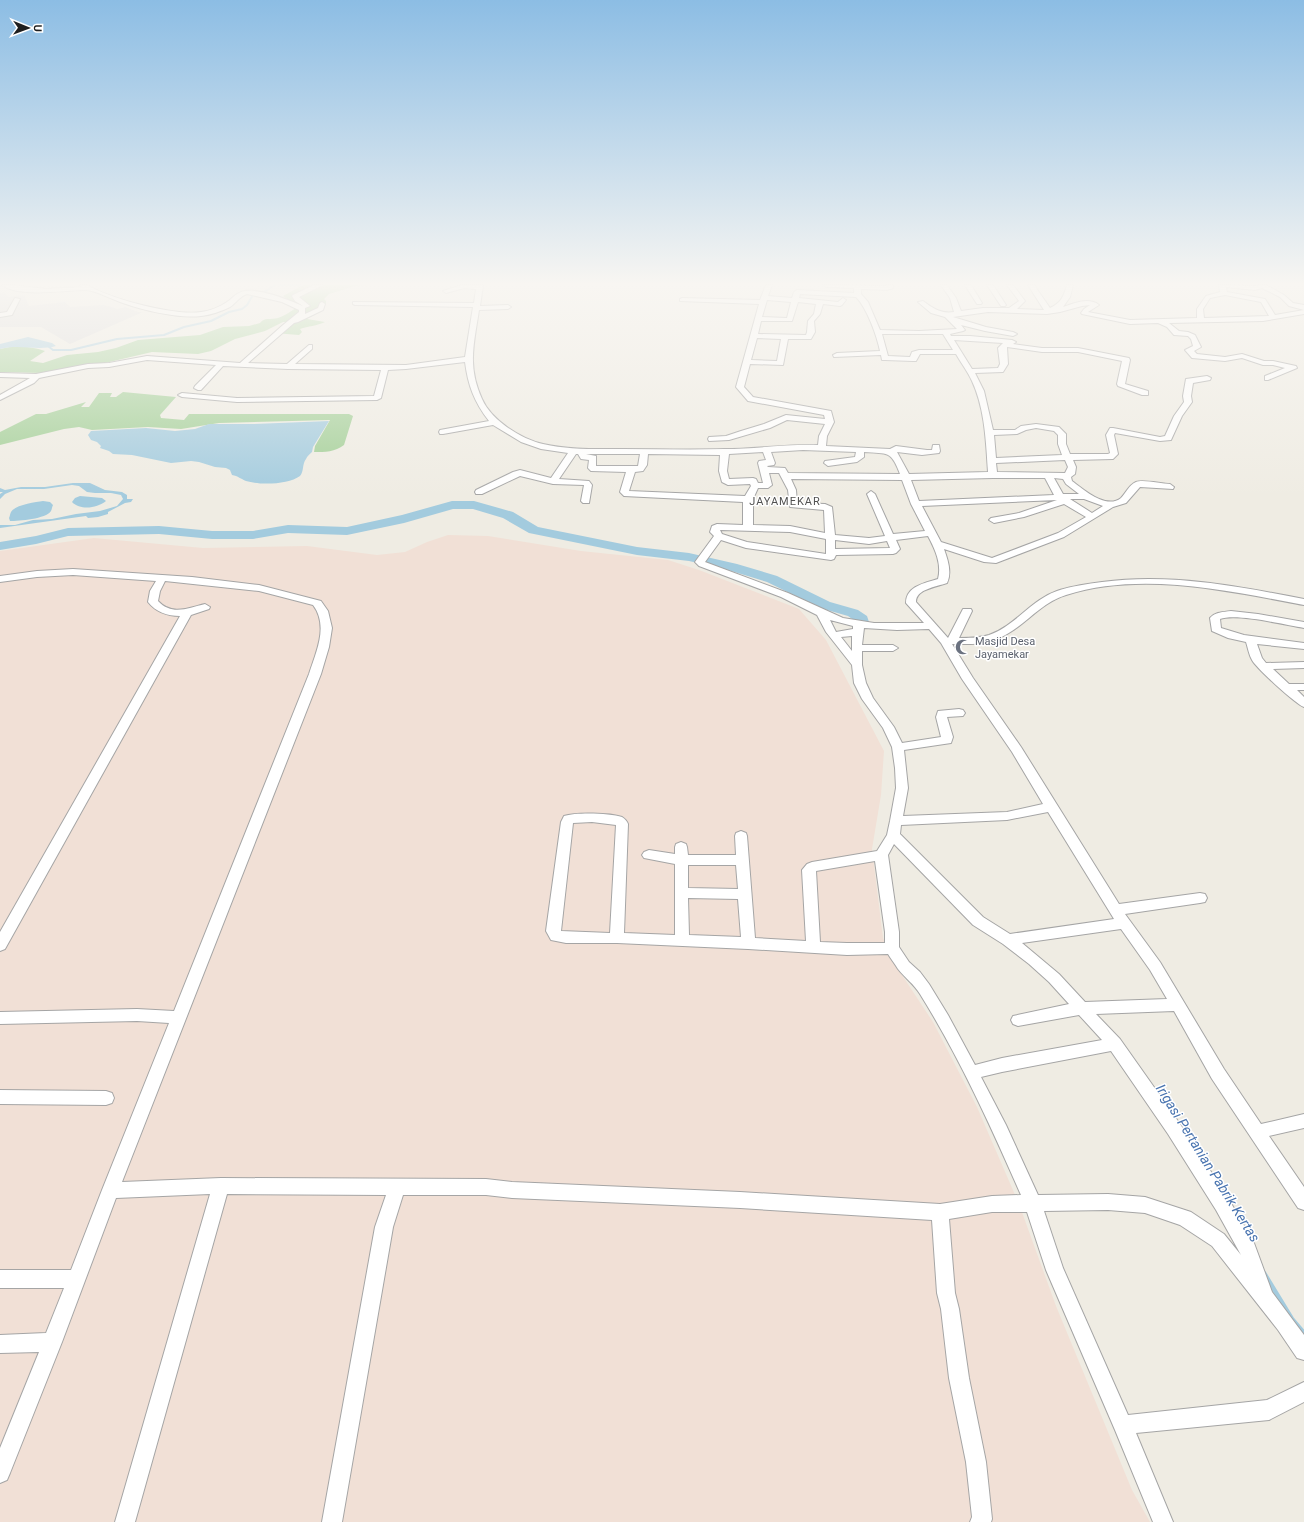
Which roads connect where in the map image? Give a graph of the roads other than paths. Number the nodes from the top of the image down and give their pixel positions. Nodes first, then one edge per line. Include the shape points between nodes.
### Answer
1 (252, 356) edge
2 (300, 356) edge
3 (469, 356) edge
4 (748, 356) edge
5 (780, 356) edge
6 (885, 356) edge
7 (914, 356) edge
8 (960, 356) edge
9 (1004, 356) edge
10 (1106, 356) edge
11 (1194, 356) edge
12 (1242, 356) edge
13 (1242, 356) edge
14 (468, 359) junction
15 (746, 362) junction
16 (222, 363) junction
17 (243, 364) junction
18 (288, 367) junction
19 (385, 368) junction
20 (970, 371) junction
21 (0, 375) edge
22 (36, 376) junction
23 (1207, 378) dead end
24 (1268, 378) dead end
25 (198, 388) dead end
26 (1145, 392) dead end
27 (182, 395) dead end
28 (0, 398) edge
29 (494, 422) junction
30 (830, 422) junction
31 (443, 432) dead end
32 (990, 433) junction
33 (712, 439) dead end
34 (936, 447) dead end
35 (766, 449) junction
36 (822, 449) junction
37 (577, 451) junction
38 (644, 451) junction
39 (860, 451) junction
40 (725, 452) junction
41 (891, 452) junction
42 (1067, 457) junction
43 (1033, 459) junction
44 (993, 461) junction
45 (828, 463) dead end
46 (631, 468) junction
47 (764, 470) junction
48 (993, 475) junction
49 (786, 476) junction
50 (1045, 476) junction
51 (1067, 476) junction
52 (906, 477) junction
53 (553, 480) junction
54 (755, 486) junction
55 (1170, 488) dead end
56 (479, 492) dead end
57 (870, 494) dead end
58 (1084, 496) junction
59 (1042, 498) junction
60 (748, 499) junction
61 (1063, 499) junction
62 (586, 501) dead end
63 (916, 504) junction
64 (1050, 505) junction
65 (1109, 506) junction
66 (1092, 517) junction
67 (994, 520) dead end
68 (748, 527) junction
69 (931, 533) junction
70 (719, 536) junction
71 (830, 537) junction
72 (891, 538) junction
73 (937, 544) junction
74 (831, 552) junction
75 (162, 578) junction
76 (0, 579) edge
77 (1276, 597) junction
78 (1304, 597) edge
79 (1304, 602) edge
80 (205, 607) dead end
81 (967, 611) dead end
82 (187, 613) junction
83 (821, 613) junction
84 (1304, 625) edge
85 (931, 626) junction
86 (859, 628) junction
87 (834, 635) junction
88 (1251, 640) junction
89 (948, 641) junction
90 (1304, 646) edge
91 (858, 648) junction
92 (894, 648) dead end
93 (857, 665) junction
94 (1304, 665) edge
95 (1263, 666) junction
96 (1285, 687) junction
97 (1304, 687) edge
98 (1304, 703) edge
99 (959, 713) dead end
100 (898, 747) junction
101 (1051, 807) junction
102 (894, 828) junction
103 (741, 836) dead end
104 (681, 853) junction
105 (648, 855) dead end
106 (881, 855) junction
107 (742, 860) junction
108 (681, 893) junction
109 (744, 894) junction
110 (1200, 898) dead end
111 (1115, 910) junction
112 (1124, 923) junction
113 (616, 938) junction
114 (1008, 940) junction
115 (682, 941) junction
116 (748, 943) junction
117 (0, 944) edge
118 (813, 947) junction
119 (892, 948) junction
120 (1177, 1005) junction
121 (1081, 1008) junction
122 (180, 1017) junction
123 (0, 1018) edge
124 (1018, 1020) dead end
125 (1115, 1044) junction
126 (972, 1073) junction
127 (0, 1098) edge
128 (106, 1098) dead end
129 (1304, 1121) edge
130 (1256, 1132) junction
131 (221, 1186) junction
132 (397, 1187) junction
133 (110, 1190) junction
134 (1304, 1202) edge
135 (1033, 1204) junction
136 (940, 1212) junction
137 (77, 1279) junction
138 (5, 1281) edge
139 (1266, 1299) junction
140 (53, 1342) junction
141 (0, 1344) edge
142 (1304, 1351) edge
143 (1304, 1392) edge
144 (1123, 1424) junction
145 (0, 1473) edge
146 (125, 1522) edge
147 (332, 1522) edge
148 (980, 1522) edge
149 (1163, 1522) edge

1 - 17 street
2 - 18 street
3 - 14 street
4 - 15 street
5 - 15 street via 780,363
6 - 7 street via 913,359
8 - 20 street
9 - 20 street via 1004,364 1000,370
10 - 26 street via 1126,362 1122,386
11 - 12 street via 1225,359
13 - 24 street via 1293,368
14 - 19 street
14 - 29 street via 471,380 478,400
15 - 30 street via 740,386 749,398 824,412 829,415
16 - 17 street
16 - 22 street via 143,358
16 - 25 street
17 - 18 street
18 - 19 street
19 - 27 street via 377,398 237,400
20 - 32 street via 980,391
21 - 22 street
22 - 28 street
23 - 42 street via 1189,381 1188,402 1168,438 1160,439 1113,430 1110,435 1113,456
29 - 31 street
29 - 37 street via 524,440 541,446
30 - 33 street via 786,417 744,433
30 - 36 street via 823,436
32 - 42 street via 1016,432 1036,426 1056,429 1062,434 1062,444
32 - 44 street
34 - 41 street via 934,452 896,448
35 - 36 street
35 - 40 street
35 - 47 street via 771,463 762,463
36 - 39 street
37 - 38 street
37 - 46 street via 584,457 593,458 594,469
37 - 53 street
38 - 40 street
38 - 46 street via 642,468
39 - 41 street
39 - 45 street via 860,457 857,459
40 - 54 street via 725,480 753,481
41 - 52 street via 897,457
42 - 43 street
42 - 51 street via 1072,467 1071,474
43 - 44 street
43 - 50 street
44 - 48 street
46 - 60 street via 624,492 627,494
47 - 49 street via 779,469
47 - 54 street via 768,485
48 - 50 street
48 - 52 street
49 - 52 street
49 - 71 street via 792,490 793,505 829,509
50 - 51 street
50 - 61 street
51 - 58 street via 1069,483 1078,488
52 - 63 street
53 - 56 street via 520,473
53 - 62 street via 586,483
54 - 60 street
55 - 65 street via 1135,485 1127,498
57 - 72 street
58 - 61 street
58 - 65 street
59 - 61 street
59 - 63 street
59 - 64 street
60 - 68 street
61 - 64 street
61 - 66 street
63 - 69 street
64 - 67 street via 1021,515
65 - 66 street
66 - 73 street via 1061,535 993,561
68 - 70 street via 715,528
68 - 71 street via 790,529
69 - 72 street
69 - 73 street
70 - 74 street via 746,545 824,557 831,557
70 - 83 street via 702,559 702,564 746,579
71 - 72 street via 870,541
71 - 74 street
72 - 74 street via 895,549 893,551
73 - 85 street via 942,556 945,577 943,581 918,590 910,598 911,603
75 - 76 street via 73,572
75 - 82 street via 153,602 161,610
75 - 122 street via 280,592 318,604 325,615 327,626 315,674
77 - 78 street
77 - 79 street
77 - 89 street via 1171,581 1120,582 1062,593 1042,602 998,636
80 - 82 street
81 - 89 street
82 - 117 street
83 - 86 street
83 - 87 street
84 - 88 street via 1249,616 1223,614 1215,618 1218,631
85 - 86 street
85 - 89 street
86 - 87 street
86 - 91 street
87 - 93 street
88 - 90 street
88 - 95 street via 1257,659
89 - 101 street via 968,679 1017,750
91 - 92 street
91 - 93 street
93 - 100 street via 860,683 868,699 888,727
94 - 95 street
95 - 96 street
96 - 97 street
96 - 98 street
99 - 100 street via 942,714 947,740
100 - 102 street via 902,788
101 - 102 street via 1007,816
101 - 111 street
102 - 106 street
102 - 114 street via 978,921
103 - 107 street
104 - 105 street
104 - 107 street
104 - 108 street
106 - 118 street via 812,867 809,870
106 - 119 street
107 - 109 street
108 - 109 street
108 - 115 street
109 - 116 street
110 - 111 street
111 - 112 street
112 - 114 street
112 - 120 street via 1155,966
113 - 113 street via 566,938 556,936 553,931 568,819 592,818 619,821 622,824
113 - 115 street
114 - 121 street via 1049,974
115 - 116 street
116 - 118 street
118 - 119 street
119 - 126 street via 924,988
120 - 121 street
120 - 130 street
121 - 124 street
121 - 125 street
122 - 123 street via 136,1015
122 - 133 street
125 - 126 street
125 - 139 street via 1222,1204 1248,1249
126 - 135 street
127 - 128 street
129 - 130 street
130 - 134 street
131 - 132 street
131 - 133 street
131 - 146 street
132 - 136 street via 486,1187
132 - 147 street via 379,1248
133 - 137 street
135 - 136 street via 992,1204
135 - 139 street via 1108,1202 1145,1205 1185,1218 1218,1240
135 - 144 street via 1055,1270
136 - 148 street via 946,1293 976,1462 982,1519
137 - 138 street
137 - 140 street
139 - 142 street
140 - 141 street
140 - 145 street
143 - 144 street via 1269,1410
144 - 149 street

